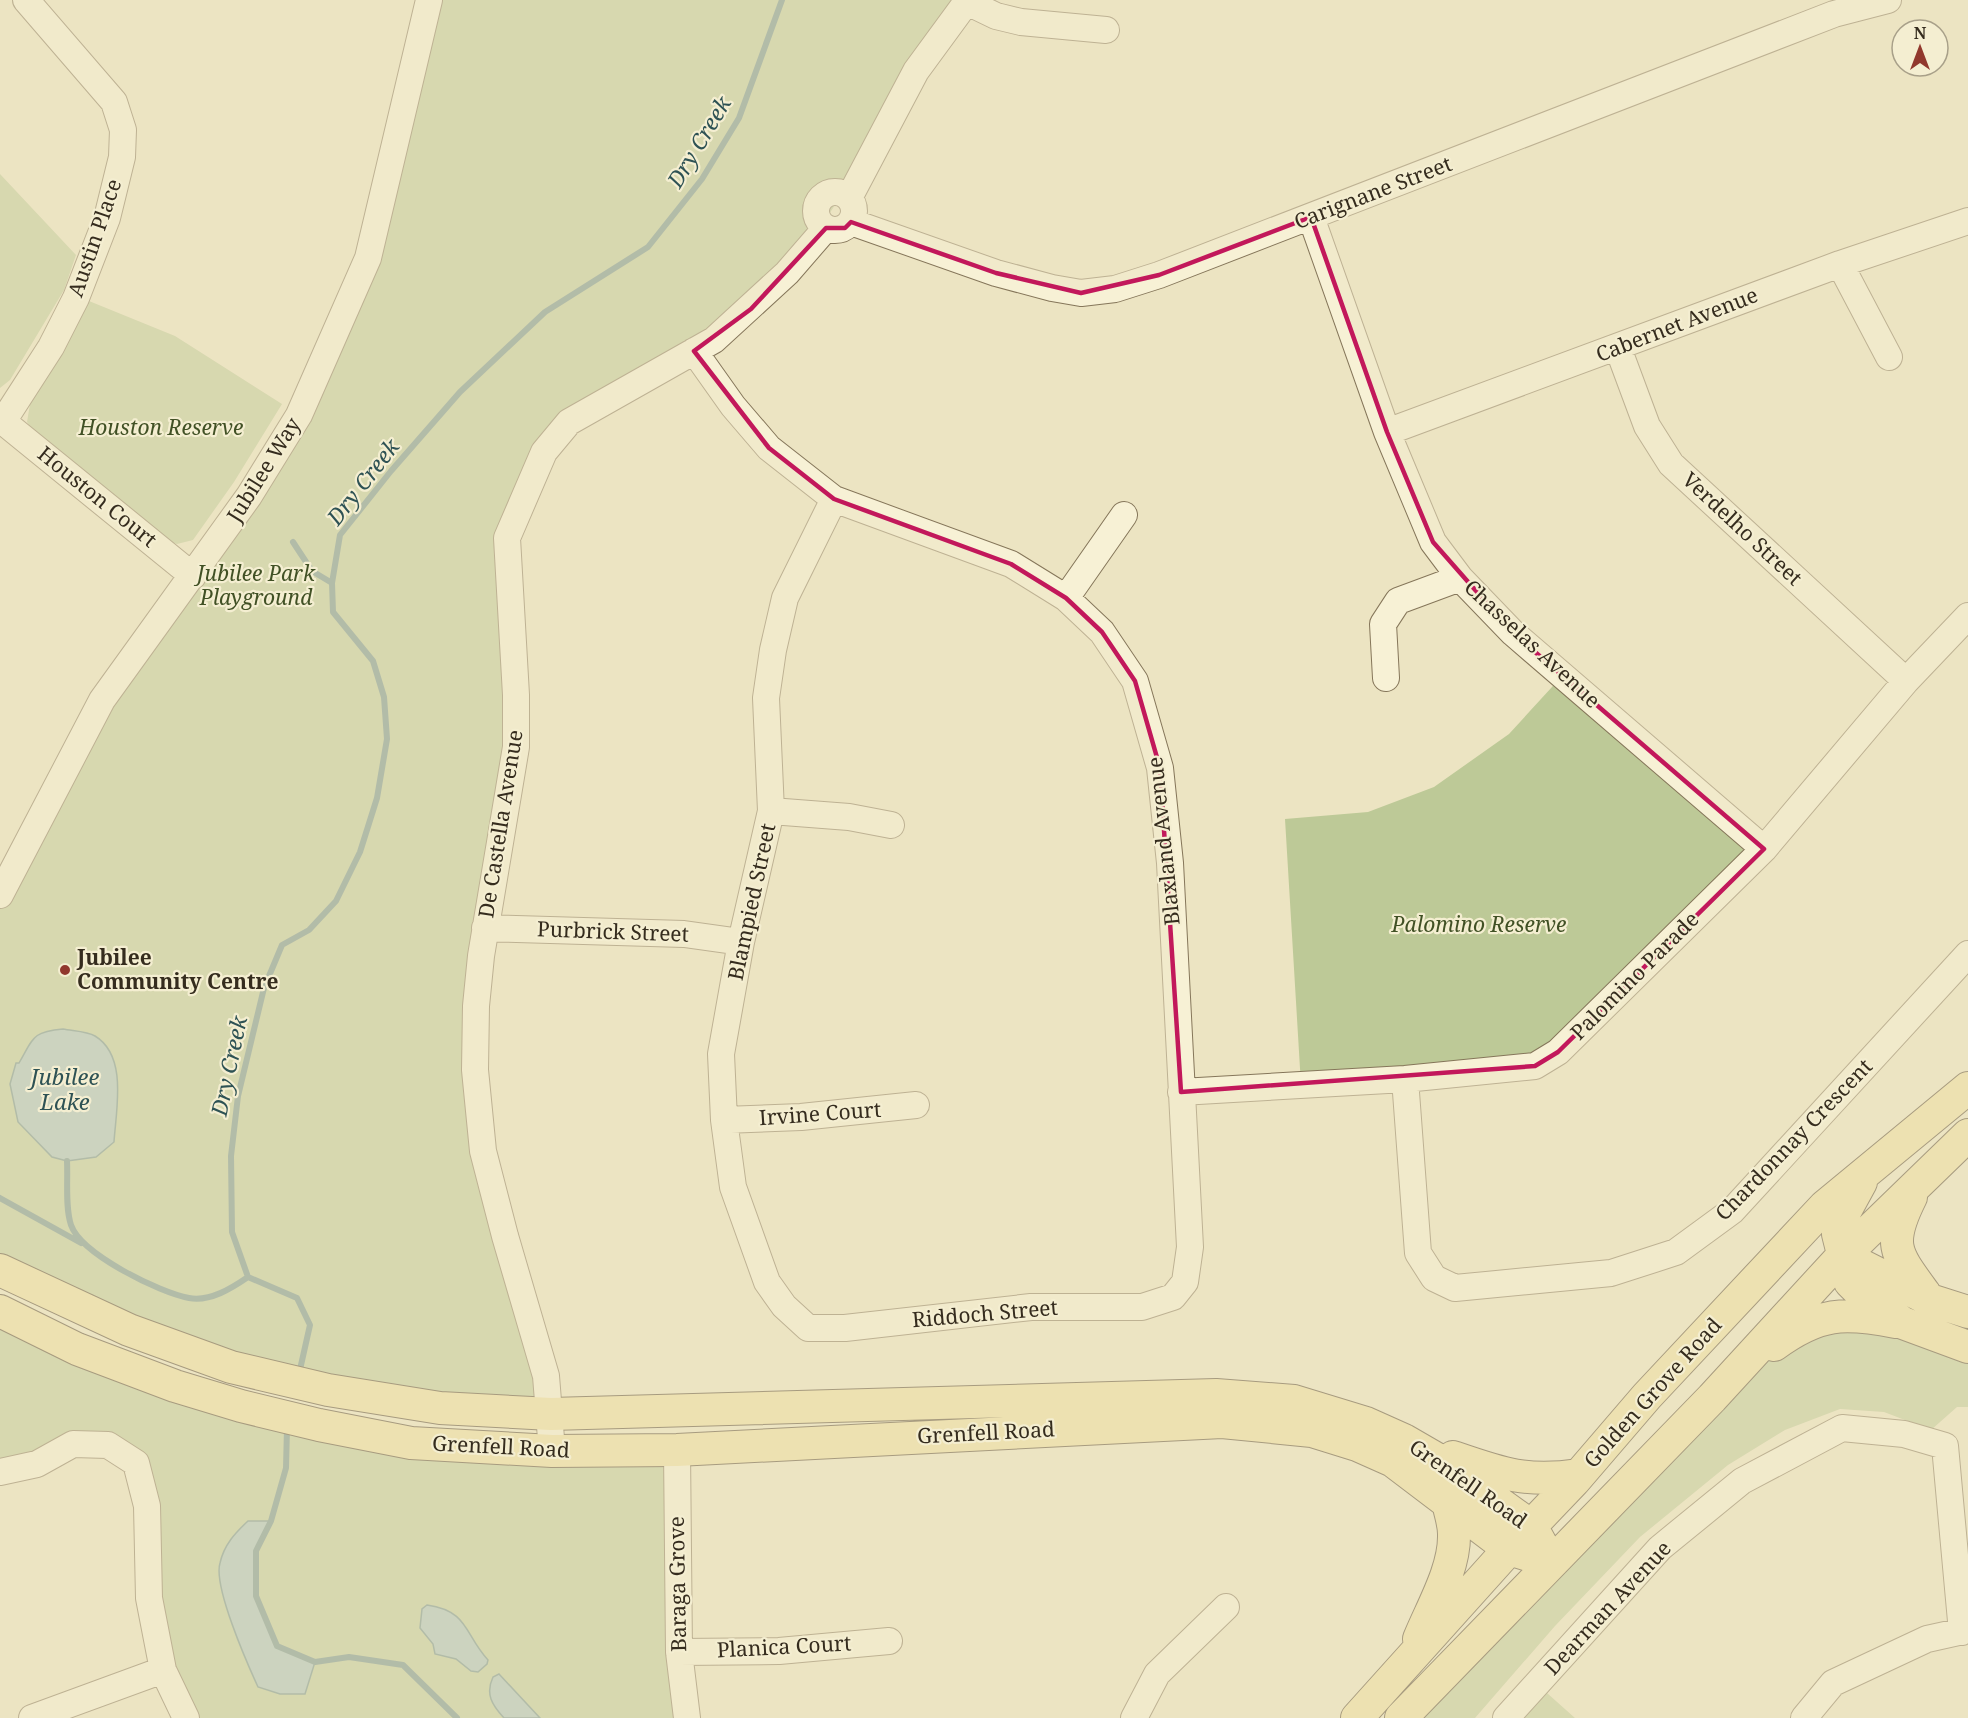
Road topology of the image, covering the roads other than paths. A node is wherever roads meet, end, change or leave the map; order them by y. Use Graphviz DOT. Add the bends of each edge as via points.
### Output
graph roads {
  1 [pos="26,0"];
  2 [pos="429,0"];
  3 [pos="1888,0"];
  4 [pos="968,1"];
  5 [pos="1106,30"];
  6 [pos="850,210"];
  7 [pos="1311,217"];
  8 [pos="1968,221"];
  9 [pos="826,228"];
  10 [pos="1840,264"];
  11 [pos="1618,348"];
  12 [pos="694,351"];
  13 [pos="1889,357"];
  14 [pos="2,419"];
  15 [pos="1388,432"];
  16 [pos="834,499"];
  17 [pos="1124,515"];
  18 [pos="193,576"];
  19 [pos="1460,578"];
  20 [pos="1066,598"];
  21 [pos="1968,616"];
  22 [pos="1386,678"];
  23 [pos="1906,681"];
  24 [pos="771,812"];
  25 [pos="891,825"];
  26 [pos="1764,849"];
  27 [pos="0,895"];
  28 [pos="485,928"];
  29 [pos="741,942"];
  30 [pos="1968,954"];
  31 [pos="1405,1079"];
  32 [pos="1968,1088"];
  33 [pos="1181,1092"];
  34 [pos="916,1106"];
  35 [pos="724,1120"];
  36 [pos="1968,1135"];
  37 [pos="1866,1173"];
  38 [pos="1917,1185"];
  39 [pos="1843,1256"];
  40 [pos="0,1270"];
  41 [pos="1185,1282"];
  42 [pos="1930,1300"];
  43 [pos="784,1306"];
  44 [pos="0,1311"];
  45 [pos="1968,1312"];
  46 [pos="1903,1323"];
  47 [pos="1695,1345"];
  48 [pos="1968,1347"];
  49 [pos="1732,1376"];
  50 [pos="551,1414"];
  51 [pos="1404,1440"];
  52 [pos="677,1450"];
  53 [pos="552,1451"];
  54 [pos="0,1472"];
  55 [pos="1579,1475"];
  56 [pos="1448,1502"];
  57 [pos="1531,1526"];
  58 [pos="1509,1549"];
  59 [pos="1551,1562"];
  60 [pos="1226,1607"];
  61 [pos="1965,1631"];
  62 [pos="889,1641"];
  63 [pos="679,1652"];
  64 [pos="1412,1657"];
  65 [pos="163,1670"];
  66 [pos="32,1718"];
  67 [pos="186,1718"];
  68 [pos="687,1718"];
  69 [pos="1134,1718"];
  70 [pos="1357,1718"];
  71 [pos="1401,1718"];
  72 [pos="1506,1718"];
  73 [pos="1804,1718"];
  1 -- 14 [label="street, Austin Place" via="114,102 123,130 122,157 107,218 76,298 51,347"];
  2 -- 18 [label="street, Jubilee Way" via="368,258 299,415"];
  3 -- 7 [label="street, Carignane Street" via="1834,14"];
  4 -- 5 [label="street" via="996,16 1021,22"];
  4 -- 6 [label="street" via="916,71"];
  6 -- 7 [label="street, Carignane Street" via="996,273 1081,293 1115,289 1160,275"];
  6 -- 9 [label="street" via="844,228"];
  6 -- 9 [label="street" via="835,193 822,198 816,211"];
  7 -- 15 [label="street, Chasselas Avenue"];
  8 -- 10 [label="street, Cabernet Avenue"];
  9 -- 12 [label="street, De Castella Avenue" via="751,309 714,340"];
  10 -- 11 [label="street, Cabernet Avenue"];
  10 -- 13 [label="street"];
  11 -- 15 [label="street, Cabernet Avenue"];
  11 -- 23 [label="street, Verdelho Street" via="1647,426 1671,464"];
  12 -- 16 [label="street, Blaxland Avenue" via="769,448"];
  12 -- 28 [label="street, De Castella Avenue" via="570,422 544,452 514,517 506,557 516,747"];
  14 -- 18 [label="street, Houston Court"];
  15 -- 19 [label="street, Chasselas Avenue" via="1433,542"];
  16 -- 20 [label="street, Blaxland Avenue" via="1011,564"];
  16 -- 24 [label="street, Blampied Street" via="785,598 773,650 766,698"];
  17 -- 20 [label="street"];
  18 -- 27 [label="street, Jubilee Way" via="102,700"];
  19 -- 22 [label="street" via="1398,601 1383,624"];
  19 -- 26 [label="street, Chasselas Avenue" via="1513,633"];
  20 -- 33 [label="street, Blaxland Avenue" via="1102,632 1135,681 1160,768 1170,863"];
  21 -- 23 [label="street, Palomino Parade"];
  23 -- 26 [label="street, Palomino Parade"];
  24 -- 25 [label="street" via="849,817"];
  24 -- 29 [label="street, Blampied Street"];
  26 -- 31 [label="street, Palomino Parade" via="1558,1052 1535,1066"];
  28 -- 29 [label="street, Purbrick Street" via="684,934"];
  28 -- 50 [label="street, De Castella Avenue" via="476,1006 475,1070 483,1150 539,1345"];
  29 -- 35 [label="street, Blampied Street" via="721,1054"];
  30 -- 31 [label="street, Chardonnay Crescent" via="1732,1211 1676,1252 1611,1273 1455,1288 1434,1278 1418,1253"];
  31 -- 33 [label="street, Palomino Parade"];
  32 -- 37 [label="main road, Golden Grove Road"];
  33 -- 41 [label="street, Blaxland Avenue" via="1190,1247"];
  34 -- 35 [label="street, Irvine Court"];
  35 -- 43 [label="street, Blampied Street" via="733,1187 767,1282"];
  36 -- 38 [label="main road, Golden Grove Road"];
  37 -- 39 [label="main road" via="1843,1215 1838,1234"];
  37 -- 47 [label="main road, Golden Grove Road" via="1825,1206"];
  38 -- 39 [label="main road, Golden Grove Road"];
  38 -- 42 [label="main road" via="1895,1237 1903,1261"];
  39 -- 42 [label="main road"];
  39 -- 46 [label="main road" via="1850,1282"];
  39 -- 47 [label="main road" via="1784,1274"];
  39 -- 49 [label="main road, Golden Grove Road"];
  40 -- 50 [label="main road, Grenfell Road" via="156,1341 273,1377 440,1408"];
  41 -- 43 [label="street, Riddoch Street" via="1173,1297 1142,1308 1031,1307 845,1328 808,1328"];
  42 -- 45 [label="main road"];
  44 -- 53 [label="main road, Grenfell Road" via="117,1365 252,1409 411,1443"];
  46 -- 48 [label="main road"];
  46 -- 49 [label="main road" via="1863,1316 1829,1316 1795,1330"];
  47 -- 55 [label="main road, Golden Grove Road"];
  49 -- 59 [label="main road, Golden Grove Road"];
  50 -- 51 [label="main road, Grenfell Road" via="1247,1396 1327,1409"];
  50 -- 53 [label="street, De Castella Avenue"];
  51 -- 55 [label="main road" via="1515,1477 1546,1480"];
  51 -- 57 [label="main road, Grenfell Road" via="1442,1462"];
  52 -- 53 [label="main road, Grenfell Road"];
  52 -- 56 [label="main road, Grenfell Road" via="1222,1422 1312,1431 1357,1444 1393,1461"];
  52 -- 63 [label="street, Baraga Grove"];
  54 -- 65 [label="street" via="37,1464 72,1444 108,1444 136,1463 147,1506 149,1598"];
  55 -- 57 [label="main road, Golden Grove Road"];
  56 -- 58 [label="main road, Grenfell Road"];
  56 -- 64 [label="main road" via="1454,1544"];
  57 -- 58 [label="main road, Golden Grove Road"];
  57 -- 59 [label="main road, Grenfell Road"];
  58 -- 59 [label="main road, Grenfell Road"];
  58 -- 64 [label="main road, Golden Grove Road"];
  59 -- 71 [label="main road, Golden Grove Road"];
  60 -- 69 [label="street" via="1157,1674"];
  61 -- 72 [label="street, Dearman Avenue" via="1945,1446 1904,1434 1842,1428 1742,1481 1660,1548"];
  61 -- 73 [label="street" via="1927,1639 1833,1683"];
  62 -- 63 [label="street, Planica Court" via="778,1651"];
  63 -- 68 [label="street, Baraga Grove"];
  64 -- 70 [label="main road, Golden Grove Road"];
  65 -- 66 [label="street"];
  65 -- 67 [label="street"];
}
